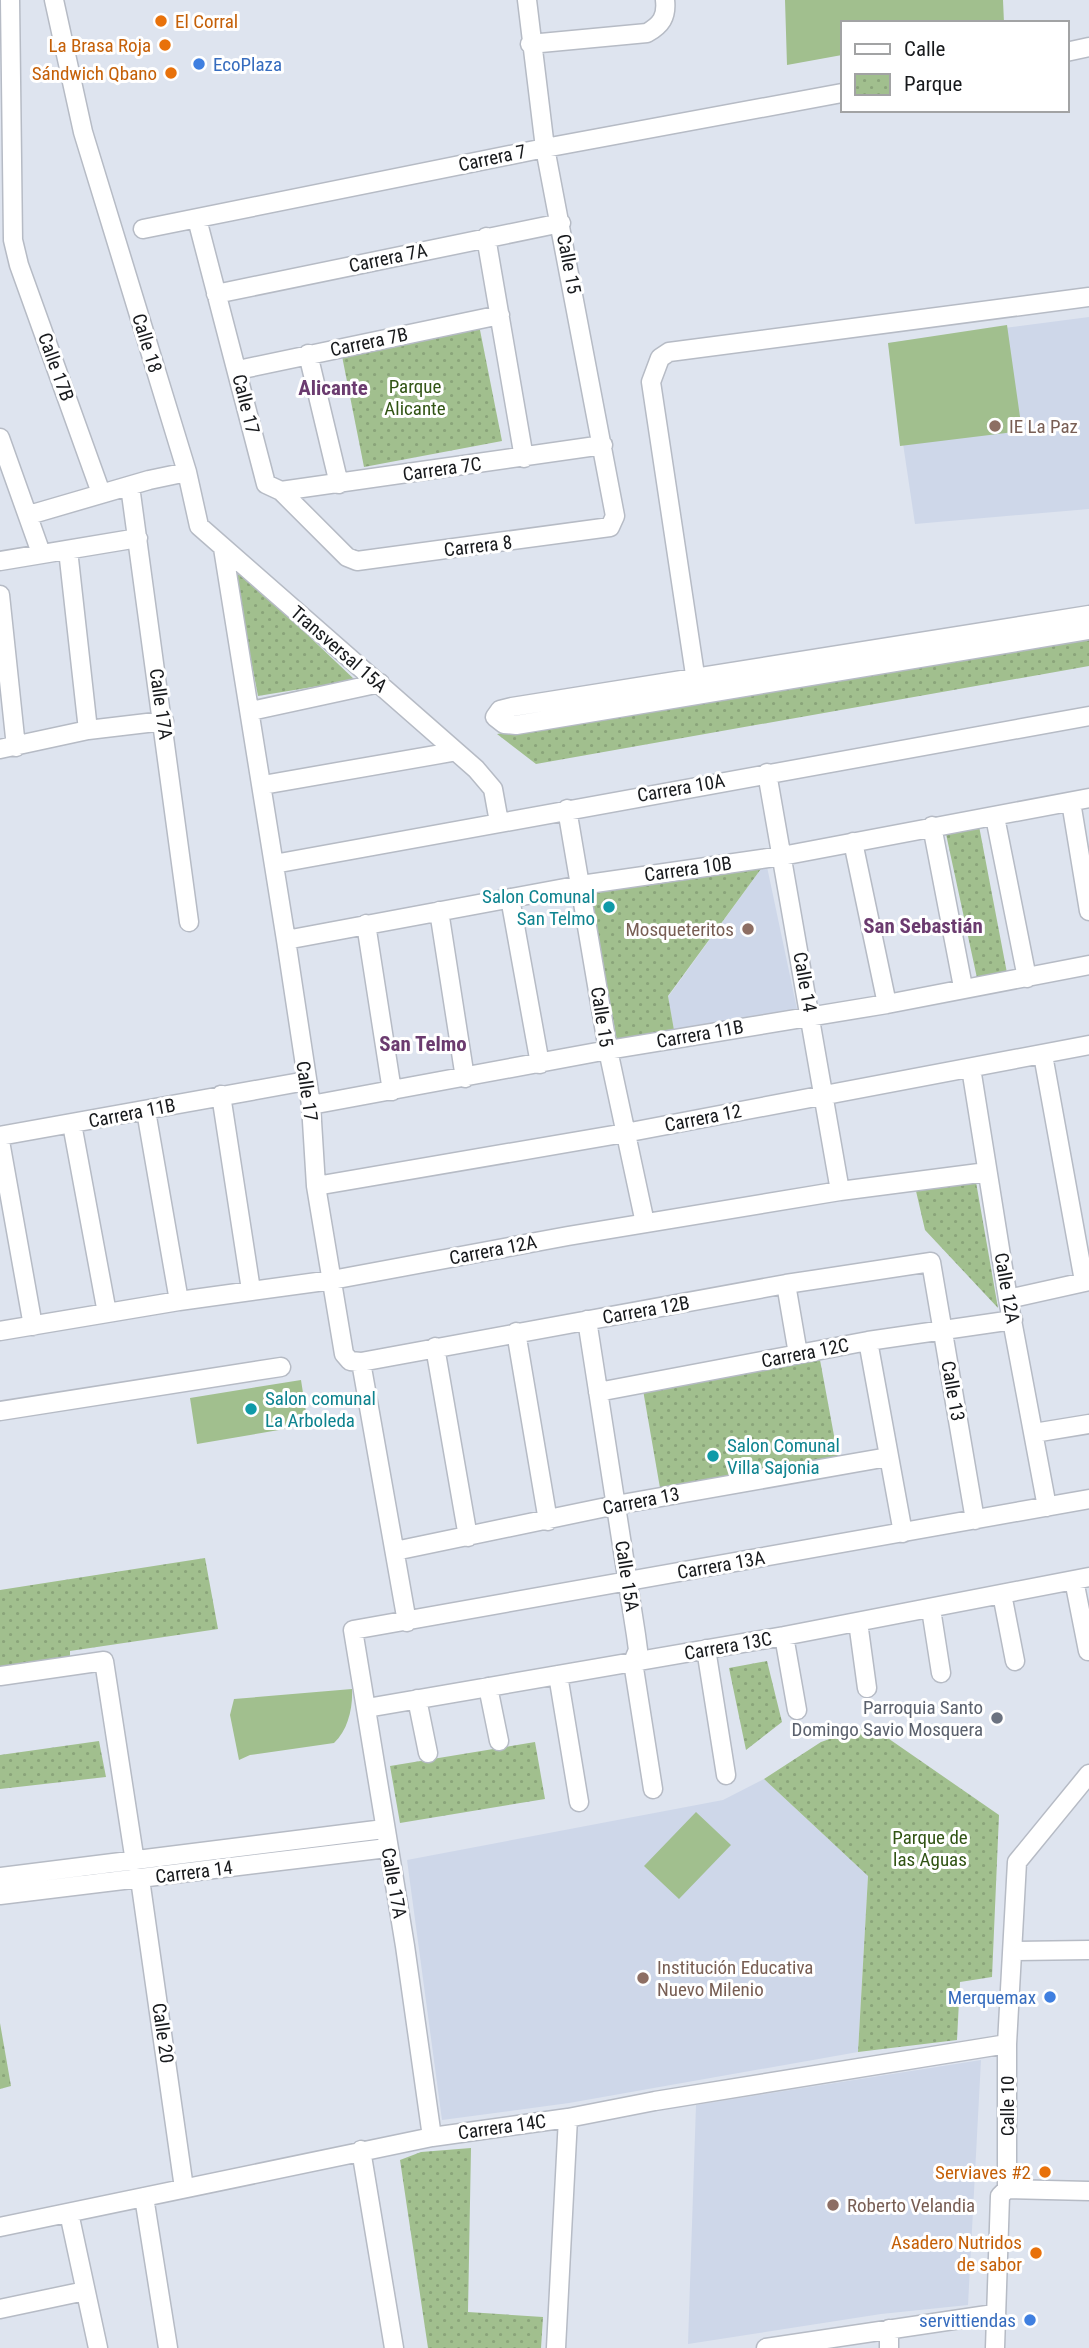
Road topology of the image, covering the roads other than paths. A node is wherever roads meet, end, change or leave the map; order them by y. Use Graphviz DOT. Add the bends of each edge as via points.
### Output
graph roads {
  1 [pos="10,0"];
  2 [pos="54,0"];
  3 [pos="527,0"];
  4 [pos="665,0"];
  5 [pos="530,44"];
  6 [pos="1089,47"];
  7 [pos="1068,52"];
  8 [pos="841,93"];
  9 [pos="545,148"];
  10 [pos="197,219"];
  11 [pos="561,223"];
  12 [pos="143,229"];
  13 [pos="486,237"];
  14 [pos="7,242"];
  15 [pos="216,294"];
  16 [pos="1089,297"];
  17 [pos="500,315"];
  18 [pos="308,354"];
  19 [pos="238,370"];
  20 [pos="0,438"];
  21 [pos="603,446"];
  22 [pos="524,458"];
  23 [pos="187,472"];
  24 [pos="339,484"];
  25 [pos="130,486"];
  26 [pos="281,491"];
  27 [pos="101,493"];
  28 [pos="29,515"];
  29 [pos="610,527"];
  30 [pos="138,538"];
  31 [pos="223,548"];
  32 [pos="68,550"];
  33 [pos="41,553"];
  34 [pos="347,557"];
  35 [pos="0,561"];
  36 [pos="0,595"];
  37 [pos="1089,615"];
  38 [pos="1089,630"];
  39 [pos="380,683"];
  40 [pos="697,687"];
  41 [pos="251,711"];
  42 [pos="1089,716"];
  43 [pos="164,721"];
  44 [pos="88,730"];
  45 [pos="8,748"];
  46 [pos="452,752"];
  47 [pos="767,773"];
  48 [pos="263,785"];
  49 [pos="1089,798"];
  50 [pos="1071,802"];
  51 [pos="567,809"];
  52 [pos="995,817"];
  53 [pos="499,822"];
  54 [pos="932,826"];
  55 [pos="853,842"];
  56 [pos="782,856"];
  57 [pos="274,864"];
  58 [pos="581,885"];
  59 [pos="510,898"];
  60 [pos="439,911"];
  61 [pos="1089,911"];
  62 [pos="189,922"];
  63 [pos="366,924"];
  64 [pos="286,940"];
  65 [pos="1089,965"];
  66 [pos="1027,978"];
  67 [pos="963,987"];
  68 [pos="887,1004"];
  69 [pos="811,1015"];
  70 [pos="1089,1045"];
  71 [pos="608,1050"];
  72 [pos="1043,1055"];
  73 [pos="540,1064"];
  74 [pos="971,1068"];
  75 [pos="465,1078"];
  76 [pos="306,1081"];
  77 [pos="392,1091"];
  78 [pos="220,1095"];
  79 [pos="823,1096"];
  80 [pos="311,1105"];
  81 [pos="146,1111"];
  82 [pos="72,1124"];
  83 [pos="625,1133"];
  84 [pos="0,1136"];
  85 [pos="0,1141"];
  86 [pos="987,1172"];
  87 [pos="316,1186"];
  88 [pos="840,1191"];
  89 [pos="645,1223"];
  90 [pos="931,1262"];
  91 [pos="332,1280"];
  92 [pos="1087,1281"];
  93 [pos="786,1284"];
  94 [pos="251,1290"];
  95 [pos="1008,1299"];
  96 [pos="178,1301"];
  97 [pos="107,1313"];
  98 [pos="587,1320"];
  99 [pos="1013,1320"];
  100 [pos="33,1326"];
  101 [pos="942,1330"];
  102 [pos="0,1331"];
  103 [pos="516,1332"];
  104 [pos="869,1341"];
  105 [pos="435,1347"];
  106 [pos="797,1354"];
  107 [pos="361,1362"];
  108 [pos="281,1367"];
  109 [pos="598,1392"];
  110 [pos="0,1411"];
  111 [pos="1089,1423"];
  112 [pos="1034,1433"];
  113 [pos="888,1457"];
  114 [pos="1089,1499"];
  115 [pos="616,1505"];
  116 [pos="1047,1507"];
  117 [pos="975,1520"];
  118 [pos="548,1521"];
  119 [pos="903,1533"];
  120 [pos="468,1536"];
  121 [pos="395,1551"];
  122 [pos="1082,1579"];
  123 [pos="628,1582"];
  124 [pos="1002,1594"];
  125 [pos="931,1609"];
  126 [pos="407,1622"];
  127 [pos="858,1622"];
  128 [pos="353,1630"];
  129 [pos="784,1636"];
  130 [pos="706,1649"];
  131 [pos="1088,1651"];
  132 [pos="1015,1661"];
  133 [pos="633,1662"];
  134 [pos="941,1673"];
  135 [pos="558,1675"];
  136 [pos="0,1676"];
  137 [pos="488,1687"];
  138 [pos="867,1688"];
  139 [pos="418,1699"];
  140 [pos="367,1708"];
  141 [pos="797,1710"];
  142 [pos="499,1741"];
  143 [pos="428,1753"];
  144 [pos="1089,1774"];
  145 [pos="726,1775"];
  146 [pos="653,1789"];
  147 [pos="579,1802"];
  148 [pos="384,1829"];
  149 [pos="387,1848"];
  150 [pos="137,1871"];
  151 [pos="0,1877"];
  152 [pos="0,1895"];
  153 [pos="1089,1950"];
  154 [pos="1013,1951"];
  155 [pos="1007,2044"];
  156 [pos="568,2118"];
  157 [pos="432,2137"];
  158 [pos="361,2150"];
  159 [pos="184,2188"];
  160 [pos="1006,2189"];
  161 [pos="1089,2191"];
  162 [pos="144,2197"];
  163 [pos="69,2213"];
  164 [pos="0,2227"];
  165 [pos="85,2291"];
  166 [pos="0,2309"];
  167 [pos="995,2314"];
  168 [pos="889,2329"];
  169 [pos="98,2348"];
  170 [pos="168,2348"];
  171 [pos="394,2348"];
  172 [pos="556,2348"];
  173 [pos="766,2348"];
  174 [pos="889,2348"];
  175 [pos="995,2348"];
  1 -- 14 [label="street, Calle 17B"];
  2 -- 23 [label="street, Calle 18" via="83,132"];
  3 -- 5 [label="street, Calle 15"];
  4 -- 5 [label="street" via="664,17 647,33"];
  5 -- 9 [label="street, Calle 15"];
  6 -- 7 [label="street"];
  8 -- 9 [label="street, Carrera 7"];
  9 -- 10 [label="street, Carrera 7"];
  9 -- 11 [label="street, Calle 15"];
  10 -- 12 [label="street, Carrera 7"];
  10 -- 15 [label="street, Calle 17"];
  11 -- 13 [label="street, Carrera 7A"];
  11 -- 21 [label="street, Calle 15"];
  13 -- 15 [label="street, Carrera 7A"];
  13 -- 17 [label="street"];
  14 -- 27 [label="street, Calle 17B"];
  15 -- 19 [label="street, Calle 17"];
  16 -- 40 [label="street" via="669,352 660,358 651,382"];
  17 -- 18 [label="street, Carrera 7B"];
  17 -- 22 [label="street"];
  18 -- 19 [label="street, Carrera 7B"];
  18 -- 24 [label="street"];
  19 -- 26 [label="street, Calle 17" via="266,484"];
  20 -- 28 [label="street"];
  21 -- 22 [label="street, Carrera 7C"];
  21 -- 29 [label="street, Calle 15" via="615,516"];
  22 -- 24 [label="street, Carrera 7C"];
  23 -- 25 [label="street"];
  23 -- 31 [label="street, Transversal 15A" via="200,526"];
  24 -- 26 [label="street, Carrera 7C"];
  25 -- 27 [label="street"];
  25 -- 30 [label="street, Calle 17A"];
  26 -- 34 [label="street, Calle 17"];
  27 -- 28 [label="street"];
  28 -- 33 [label="street"];
  29 -- 34 [label="street, Carrera 8" via="356,561"];
  30 -- 32 [label="street"];
  30 -- 43 [label="street, Calle 17A"];
  31 -- 39 [label="street, Transversal 15A"];
  31 -- 41 [label="street, Calle 17"];
  32 -- 33 [label="street"];
  32 -- 44 [label="street"];
  33 -- 35 [label="street"];
  36 -- 45 [label="street"];
  37 -- 40 [label="street"];
  38 -- 40 [label="street"];
  39 -- 41 [label="street"];
  39 -- 46 [label="street, Transversal 15A"];
  40 -- 40 [label="street" via="512,707 500,709 495,717 504,724 516,724"];
  41 -- 48 [label="street, Calle 17"];
  42 -- 47 [label="street, Carrera 10A"];
  43 -- 44 [label="street"];
  43 -- 62 [label="street, Calle 17A"];
  44 -- 45 [label="street"];
  46 -- 48 [label="street"];
  46 -- 53 [label="street, Transversal 15A" via="493,789"];
  47 -- 51 [label="street, Carrera 10A"];
  47 -- 56 [label="street, Calle 14"];
  48 -- 57 [label="street, Calle 17"];
  49 -- 50 [label="street, Carrera 10B"];
  50 -- 52 [label="street, Carrera 10B"];
  50 -- 61 [label="street"];
  51 -- 53 [label="street, Carrera 10A"];
  51 -- 58 [label="street, Calle 15"];
  52 -- 54 [label="street, Carrera 10B"];
  52 -- 66 [label="street"];
  53 -- 57 [label="street, Carrera 10A"];
  54 -- 55 [label="street, Carrera 10B"];
  54 -- 67 [label="street"];
  55 -- 56 [label="street, Carrera 10B"];
  55 -- 68 [label="street"];
  56 -- 58 [label="street, Carrera 10B"];
  56 -- 69 [label="street, Calle 14"];
  57 -- 64 [label="street, Calle 17"];
  58 -- 59 [label="street, Carrera 10B"];
  58 -- 71 [label="street, Calle 15"];
  59 -- 60 [label="street, Carrera 10B"];
  59 -- 73 [label="street"];
  60 -- 63 [label="street, Carrera 10B"];
  60 -- 75 [label="street"];
  63 -- 64 [label="street, Carrera 10B"];
  63 -- 77 [label="street"];
  64 -- 76 [label="street, Calle 17"];
  65 -- 66 [label="street, Carrera 11B"];
  66 -- 67 [label="street, Carrera 11B"];
  67 -- 68 [label="street, Carrera 11B"];
  68 -- 69 [label="street, Carrera 11B"];
  69 -- 71 [label="street, Carrera 11B"];
  69 -- 79 [label="street, Calle 14"];
  70 -- 72 [label="street, Carrera 12"];
  71 -- 73 [label="street, Carrera 11B"];
  71 -- 83 [label="street, Calle 15"];
  72 -- 74 [label="street, Carrera 12"];
  72 -- 92 [label="street"];
  73 -- 75 [label="street, Carrera 11B"];
  74 -- 79 [label="street, Carrera 12"];
  74 -- 86 [label="street, Calle 12A"];
  75 -- 77 [label="street, Carrera 11B"];
  76 -- 78 [label="street, Carrera 11B"];
  76 -- 80 [label="street, Calle 17"];
  77 -- 80 [label="street, Carrera 11B"];
  78 -- 81 [label="street, Carrera 11B"];
  78 -- 94 [label="street"];
  79 -- 83 [label="street, Carrera 12"];
  79 -- 88 [label="street, Calle 14"];
  80 -- 87 [label="street, Calle 17"];
  81 -- 82 [label="street, Carrera 11B"];
  81 -- 96 [label="street"];
  82 -- 84 [label="street, Carrera 11B"];
  82 -- 97 [label="street"];
  83 -- 87 [label="street, Carrera 12"];
  83 -- 89 [label="street, Calle 15"];
  85 -- 100 [label="street"];
  86 -- 88 [label="street, Carrera 12A"];
  86 -- 95 [label="street, Calle 12A"];
  87 -- 91 [label="street, Calle 17"];
  88 -- 89 [label="street, Carrera 12A"];
  89 -- 91 [label="street, Carrera 12A"];
  90 -- 93 [label="street, Carrera 12B"];
  90 -- 101 [label="street, Calle 13"];
  91 -- 94 [label="street, Carrera 12A"];
  91 -- 107 [label="street, Calle 17" via="344,1354 350,1361"];
  92 -- 95 [label="street"];
  93 -- 98 [label="street, Carrera 12B"];
  93 -- 106 [label="street"];
  94 -- 96 [label="street, Carrera 12A"];
  95 -- 99 [label="street, Calle 12A"];
  96 -- 97 [label="street, Carrera 12A"];
  97 -- 100 [label="street, Carrera 12A"];
  98 -- 103 [label="street, Carrera 12B"];
  98 -- 109 [label="street, Calle 15A"];
  99 -- 101 [label="street, Carrera 12C"];
  99 -- 112 [label="street, Calle 12A"];
  100 -- 102 [label="street, Carrera 12A"];
  101 -- 104 [label="street, Carrera 12C"];
  101 -- 117 [label="street, Calle 13"];
  103 -- 105 [label="street, Carrera 12B"];
  103 -- 118 [label="street"];
  104 -- 106 [label="street, Carrera 12C"];
  104 -- 113 [label="street"];
  105 -- 107 [label="street, Carrera 12B"];
  105 -- 120 [label="street"];
  106 -- 109 [label="street, Carrera 12C"];
  107 -- 121 [label="street"];
  108 -- 110 [label="street"];
  109 -- 115 [label="street, Calle 15A"];
  111 -- 112 [label="street"];
  112 -- 116 [label="street, Calle 12A"];
  113 -- 115 [label="street, Carrera 13"];
  113 -- 119 [label="street"];
  114 -- 116 [label="street, Carrera 13A"];
  115 -- 118 [label="street, Carrera 13"];
  115 -- 123 [label="street, Calle 15A"];
  116 -- 117 [label="street, Carrera 13A"];
  117 -- 119 [label="street, Carrera 13A"];
  118 -- 120 [label="street, Carrera 13"];
  119 -- 123 [label="street, Carrera 13A"];
  120 -- 121 [label="street, Carrera 13"];
  121 -- 126 [label="street"];
  122 -- 124 [label="street, Carrera 13C"];
  122 -- 131 [label="street"];
  123 -- 126 [label="street, Carrera 13A"];
  123 -- 133 [label="street, Calle 15A" via="638,1650"];
  124 -- 125 [label="street, Carrera 13C"];
  124 -- 132 [label="street"];
  125 -- 127 [label="street, Carrera 13C"];
  125 -- 134 [label="street"];
  126 -- 128 [label="street, Carrera 13A"];
  127 -- 129 [label="street, Carrera 13C"];
  127 -- 138 [label="street"];
  128 -- 140 [label="street, Calle 17A"];
  129 -- 130 [label="street, Carrera 13C"];
  129 -- 141 [label="street"];
  130 -- 133 [label="street, Carrera 13C"];
  130 -- 145 [label="street"];
  133 -- 135 [label="street, Carrera 13C"];
  133 -- 146 [label="street, Calle 15A"];
  135 -- 137 [label="street, Carrera 13C"];
  135 -- 147 [label="street"];
  136 -- 150 [label="street, Calle 20" via="104,1661"];
  137 -- 139 [label="street, Carrera 13C"];
  137 -- 142 [label="street"];
  139 -- 140 [label="street, Carrera 13C"];
  139 -- 143 [label="street"];
  140 -- 148 [label="street, Calle 17A"];
  144 -- 154 [label="street, Calle 10" via="1017,1862"];
  148 -- 149 [label="street, Calle 17A"];
  148 -- 150 [label="street, Carrera 14"];
  149 -- 150 [label="street, Carrera 14"];
  149 -- 157 [label="street, Calle 17A"];
  150 -- 151 [label="street, Carrera 14"];
  150 -- 152 [label="street, Carrera 14"];
  150 -- 159 [label="street, Calle 20"];
  153 -- 154 [label="street"];
  154 -- 155 [label="street, Calle 10"];
  155 -- 156 [label="street, Carrera 14C"];
  155 -- 160 [label="street, Calle 10"];
  156 -- 157 [label="street, Carrera 14C"];
  156 -- 172 [label="street"];
  157 -- 158 [label="street, Carrera 14C"];
  158 -- 159 [label="street, Carrera 14C"];
  158 -- 171 [label="street"];
  159 -- 162 [label="street, Carrera 14C"];
  160 -- 161 [label="street"];
  160 -- 167 [label="street, Calle 10" via="1000,2196"];
  162 -- 163 [label="street, Carrera 14C"];
  162 -- 170 [label="street"];
  163 -- 164 [label="street, Carrera 14C"];
  163 -- 165 [label="street"];
  165 -- 166 [label="street"];
  165 -- 169 [label="street"];
  167 -- 168 [label="street"];
  167 -- 175 [label="street, Calle 10"];
  168 -- 173 [label="street"];
  168 -- 174 [label="street"];
}
